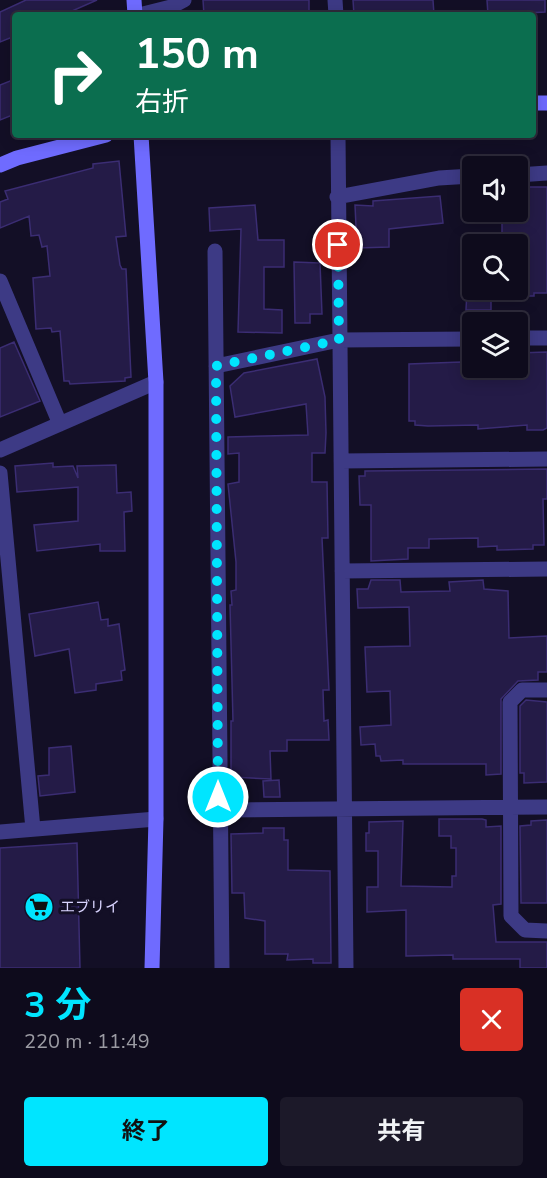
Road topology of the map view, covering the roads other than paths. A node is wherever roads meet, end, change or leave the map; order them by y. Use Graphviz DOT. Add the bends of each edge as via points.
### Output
graph roads {
  1 [pos="175,5"];
  2 [pos="148,12"];
  3 [pos="94,138"];
  4 [pos="141,138"];
  5 [pos="338,138"];
  6 [pos="0,165"];
  7 [pos="547,173"];
  8 [pos="528,174"];
  9 [pos="462,177"];
  10 [pos="337,197"];
  11 [pos="215,251"];
  12 [pos="0,281"];
  13 [pos="6,312"];
  14 [pos="528,338"];
  15 [pos="547,338"];
  16 [pos="462,339"];
  17 [pos="339,340"];
  18 [pos="216,366"];
  19 [pos="156,382"];
  20 [pos="60,424"];
  21 [pos="0,450"];
  22 [pos="547,459"];
  23 [pos="341,461"];
  24 [pos="0,473"];
  25 [pos="547,569"];
  26 [pos="342,571"];
  27 [pos="547,690"];
  28 [pos="511,807"];
  29 [pos="547,807"];
  30 [pos="345,809"];
  31 [pos="218,810"];
  32 [pos="156,819"];
  33 [pos="33,830"];
  34 [pos="0,832"];
  35 [pos="547,931"];
  36 [pos="152,968"];
  37 [pos="222,968"];
  38 [pos="346,968"];
  1 -- 2 [label="street"];
  3 -- 6 [label="street"];
  4 -- 19 [label="street"];
  5 -- 10 [label="street"];
  7 -- 8 [label="street"];
  9 -- 10 [label="street"];
  10 -- 17 [label="street"];
  11 -- 18 [label="street"];
  12 -- 13 [label="street"];
  13 -- 20 [label="street"];
  14 -- 15 [label="street"];
  16 -- 17 [label="street"];
  17 -- 18 [label="street"];
  17 -- 23 [label="street"];
  18 -- 31 [label="street"];
  19 -- 20 [label="street"];
  19 -- 32 [label="street"];
  20 -- 21 [label="street"];
  22 -- 23 [label="street"];
  23 -- 26 [label="street"];
  24 -- 33 [label="street"];
  25 -- 26 [label="street"];
  26 -- 30 [label="street"];
  27 -- 28 [label="street" via="522,690 510,702"];
  28 -- 29 [label="street"];
  28 -- 30 [label="street"];
  28 -- 35 [label="street" via="512,916 525,930"];
  30 -- 31 [label="street"];
  30 -- 38 [label="street"];
  31 -- 37 [label="street"];
  32 -- 33 [label="street"];
  32 -- 36 [label="street"];
  33 -- 34 [label="street"];
}
